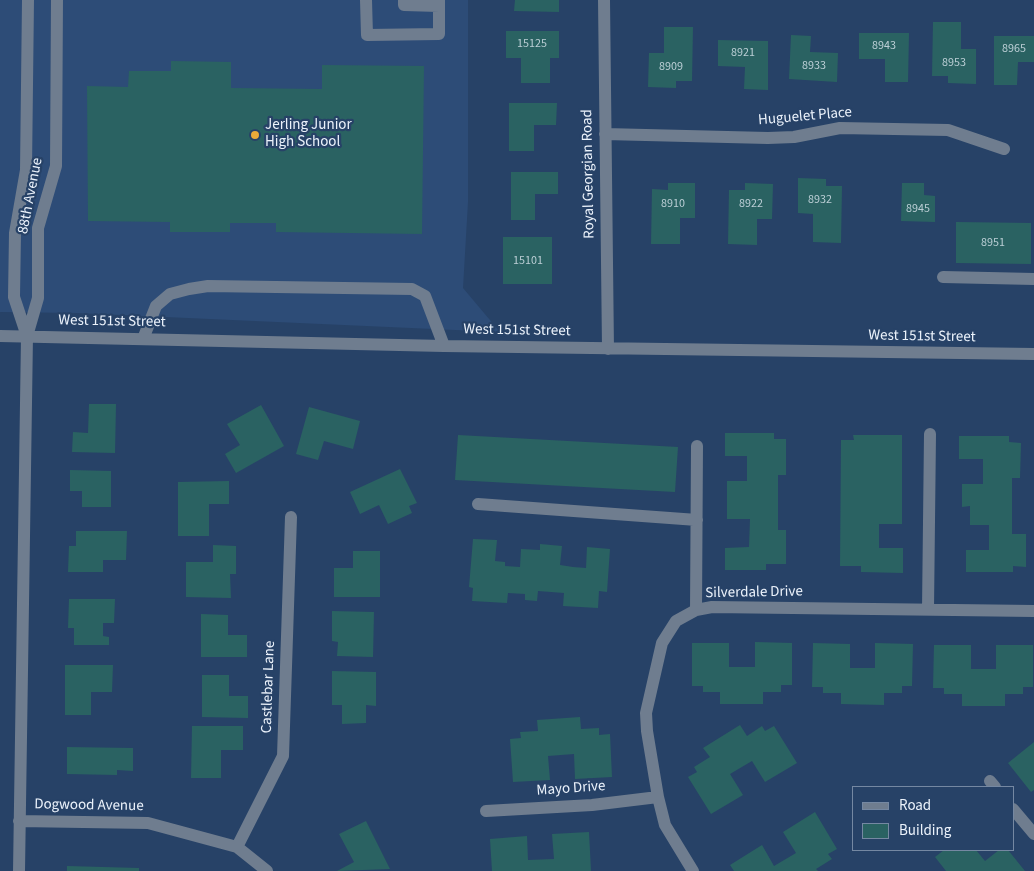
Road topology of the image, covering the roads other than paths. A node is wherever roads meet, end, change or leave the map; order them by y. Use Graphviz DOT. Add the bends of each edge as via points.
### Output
graph roads {
  1 [pos="28,0"];
  2 [pos="57,0"];
  3 [pos="366,0"];
  4 [pos="404,0"];
  5 [pos="604,0"];
  6 [pos="439,3"];
  7 [pos="605,134"];
  8 [pos="1004,149"];
  9 [pos="943,277"];
  10 [pos="1034,280"];
  11 [pos="0,336"];
  12 [pos="27,336"];
  13 [pos="143,339"];
  14 [pos="444,346"];
  15 [pos="608,349"];
  16 [pos="1034,354"];
  17 [pos="930,434"];
  18 [pos="697,446"];
  19 [pos="478,504"];
  20 [pos="291,517"];
  21 [pos="697,520"];
  22 [pos="928,609"];
  23 [pos="696,610"];
  24 [pos="1034,611"];
  25 [pos="658,798"];
  26 [pos="1014,810"];
  27 [pos="486,811"];
  28 [pos="19,821"];
  29 [pos="1034,834"];
  30 [pos="237,847"];
  31 [pos="691,868"];
  32 [pos="19,871"];
  33 [pos="268,871"];
  1 -- 12 [label="street, 88th Avenue" via="26,176 15,232 14,288"];
  2 -- 12 [label="street, 88th Avenue" via="56,166 38,228 38,298"];
  3 -- 6 [label="street" via="367,35 439,34"];
  4 -- 6 [label="street" via="404,4"];
  5 -- 7 [label="street, Royal Georgian Road"];
  7 -- 8 [label="street, Huguelet Place" via="768,138 794,137 840,128 948,130"];
  7 -- 15 [label="street, Royal Georgian Road"];
  9 -- 10 [label="street"];
  11 -- 12 [label="street, West 151st Street"];
  12 -- 13 [label="street, West 151st Street"];
  12 -- 28 [label="street, 88th Avenue"];
  13 -- 14 [label="street, West 151st Street"];
  13 -- 14 [label="street" via="156,306 170,294 189,289 208,286 412,289 425,296"];
  14 -- 15 [label="street, West 151st Street"];
  15 -- 16 [label="street, West 151st Street"];
  17 -- 22 [label="street"];
  18 -- 21 [label="street"];
  19 -- 21 [label="street"];
  20 -- 30 [label="street, Castlebar Lane" via="283,756"];
  21 -- 23 [label="street"];
  22 -- 23 [label="street, Silverdale Drive" via="712,607"];
  22 -- 24 [label="street, Silverdale Drive"];
  23 -- 25 [label="street, Silverdale Drive" via="676,621 669,630 662,643 650,692 647,731"];
  25 -- 27 [label="street, Mayo Drive"];
  25 -- 31 [label="street, Silverdale Drive" via="665,825"];
  26 -- 29 [label="street"];
  28 -- 30 [label="street, Dogwood Avenue" via="148,823"];
  28 -- 32 [label="street, 88th Avenue"];
  30 -- 33 [label="street, Dogwood Avenue"];
}
